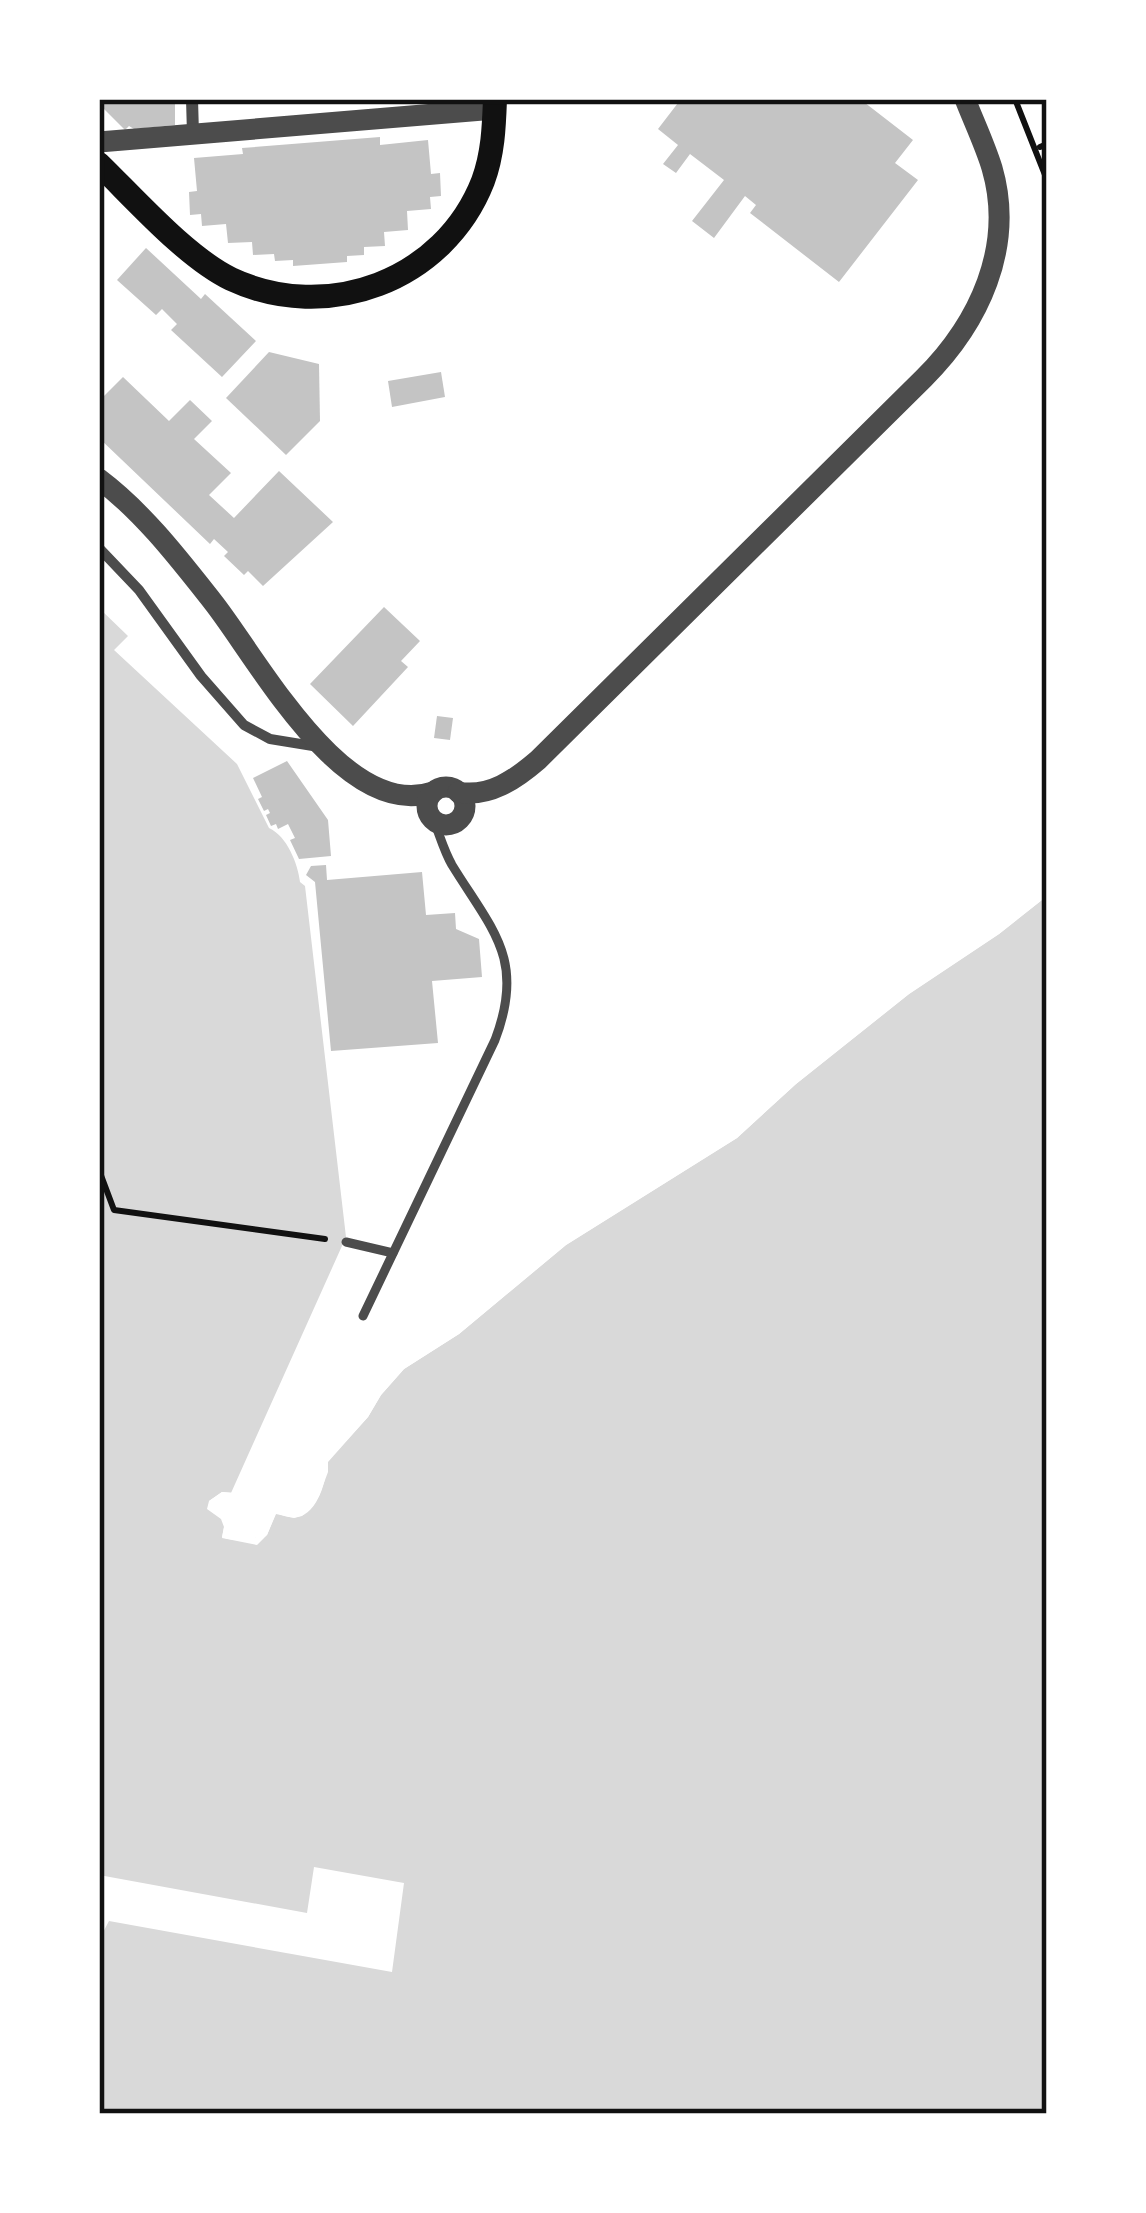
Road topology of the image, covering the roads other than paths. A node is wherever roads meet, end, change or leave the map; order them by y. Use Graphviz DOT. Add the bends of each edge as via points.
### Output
graph roads {
  1 [pos="193,99"];
  2 [pos="964,99"];
  3 [pos="495,104"];
  4 [pos="193,134"];
  5 [pos="99,142"];
  6 [pos="99,164"];
  7 [pos="99,479"];
  8 [pos="99,548"];
  9 [pos="323,747"];
  10 [pos="449,818"];
  11 [pos="346,1242"];
  12 [pos="393,1253"];
  13 [pos="363,1316"];
  1 -- 4 [label="street"];
  2 -- 10 [label="street" via="992,166 998,236 959,340 538,760"];
  3 -- 4 [label="street"];
  3 -- 6 [label="main road" via="484,178 453,232 405,273 333,297 270,293 223,275"];
  4 -- 5 [label="street"];
  7 -- 9 [label="street" via="215,604"];
  8 -- 9 [label="street" via="244,725 270,739"];
  9 -- 10 [label="street" via="382,789 416,798 444,787"];
  10 -- 12 [label="lane" via="501,946 508,994 495,1040"];
  11 -- 12 [label="lane"];
  12 -- 13 [label="lane"];
}
